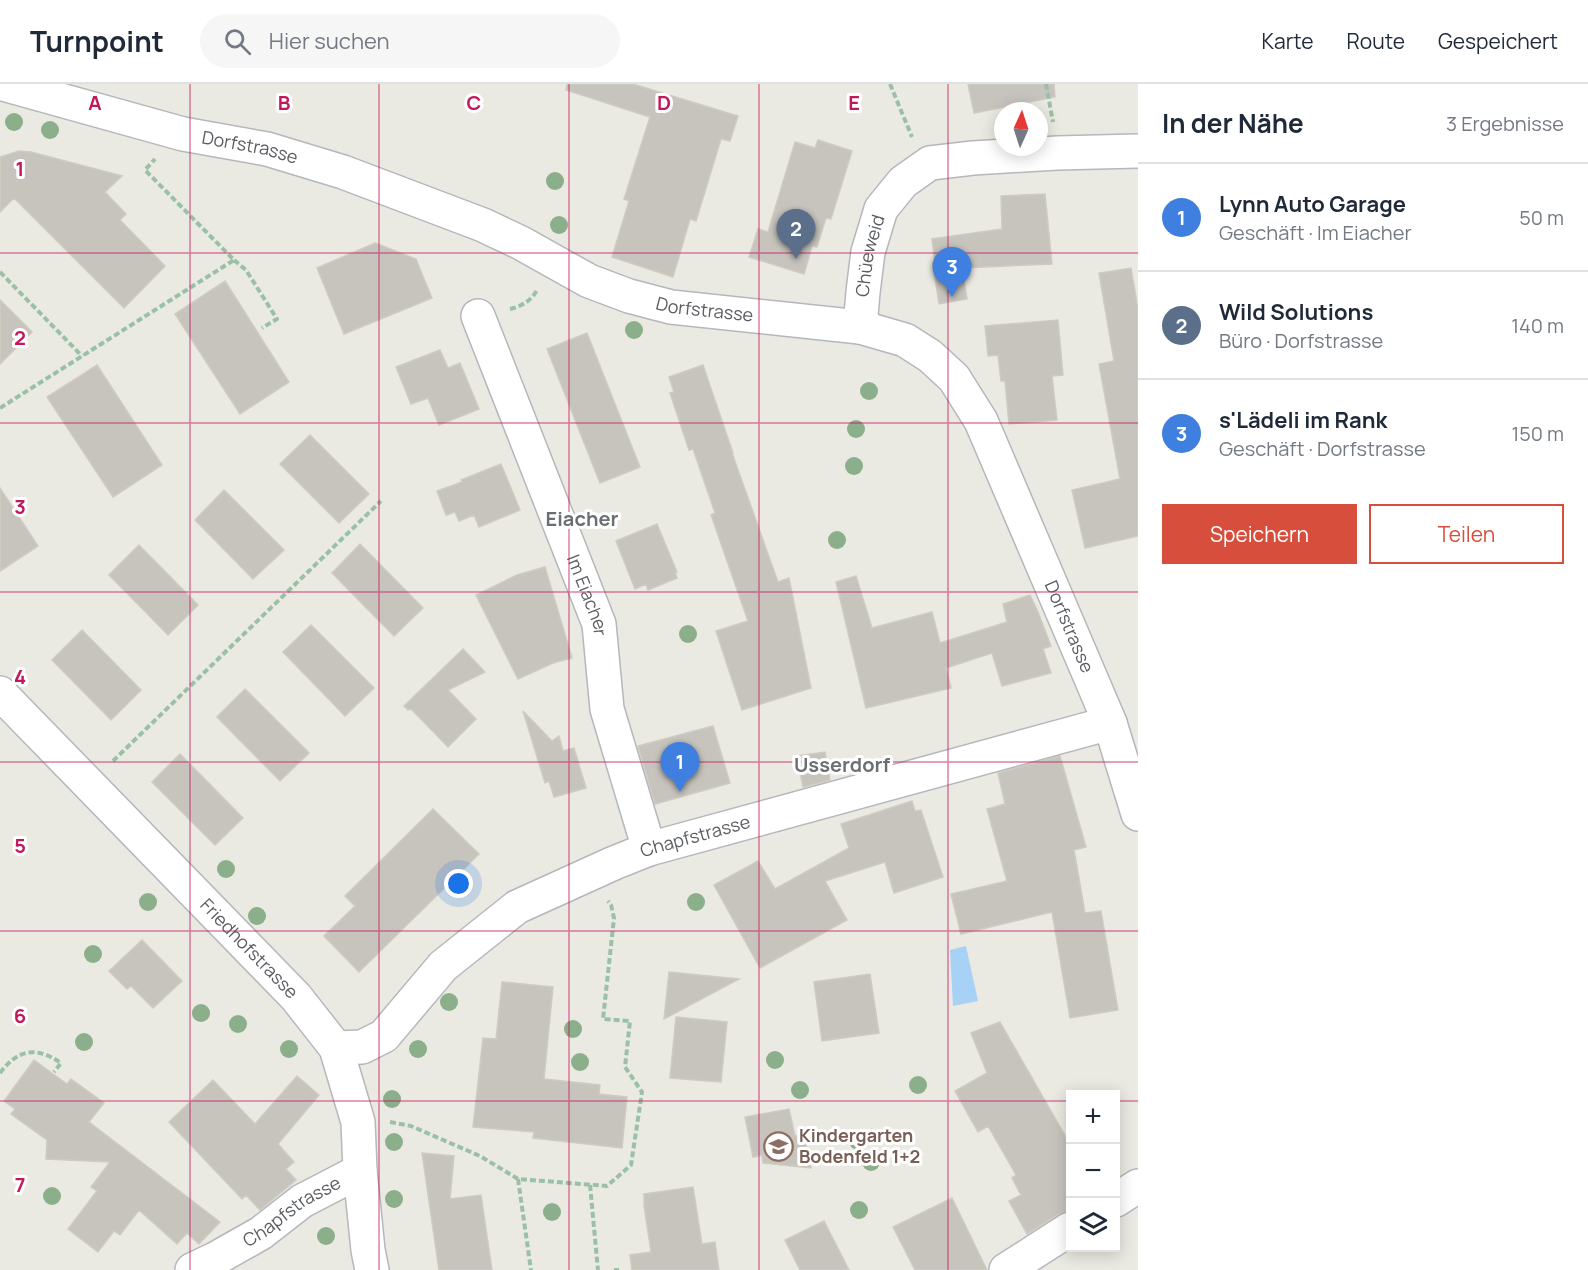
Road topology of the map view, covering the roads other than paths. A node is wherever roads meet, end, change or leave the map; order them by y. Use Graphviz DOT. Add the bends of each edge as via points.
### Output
graph roads {
  1 [pos="3,84"];
  2 [pos="1138,151"];
  3 [pos="478,316"];
  4 [pos="860,327"];
  5 [pos="0,693"];
  6 [pos="1110,723"];
  7 [pos="1138,814"];
  8 [pos="649,849"];
  9 [pos="336,1048"];
  10 [pos="360,1170"];
  11 [pos="1138,1186"];
  12 [pos="1119,1198"];
  13 [pos="1066,1232"];
  14 [pos="192,1270"];
  15 [pos="372,1270"];
  16 [pos="1006,1270"];
  1 -- 4 [label="street, Dorfstrasse" via="183,134 267,149 343,172 483,225 589,281 629,296 671,307"];
  2 -- 4 [label="street, Chüeweid" via="930,163 903,182 881,209 868,252"];
  3 -- 8 [label="street, Im Eiacher" via="599,624 607,709"];
  4 -- 6 [label="street, Dorfstrasse" via="905,340 930,356 954,378 976,412"];
  5 -- 9 [label="street, Friedhofstrasse" via="296,997"];
  6 -- 7 [label="street, Dorfstrasse"];
  6 -- 8 [label="street, Chapfstrasse"];
  8 -- 9 [label="street, Chapfstrasse" via="517,907 443,966 384,1036 362,1047"];
  9 -- 10 [label="street, Friedhofstrasse" via="358,1122"];
  10 -- 14 [label="street, Chapfstrasse" via="302,1201 261,1233"];
  10 -- 15 [label="street, Friedhofstrasse"];
  11 -- 12 [label="street"];
  13 -- 16 [label="street"];
}
